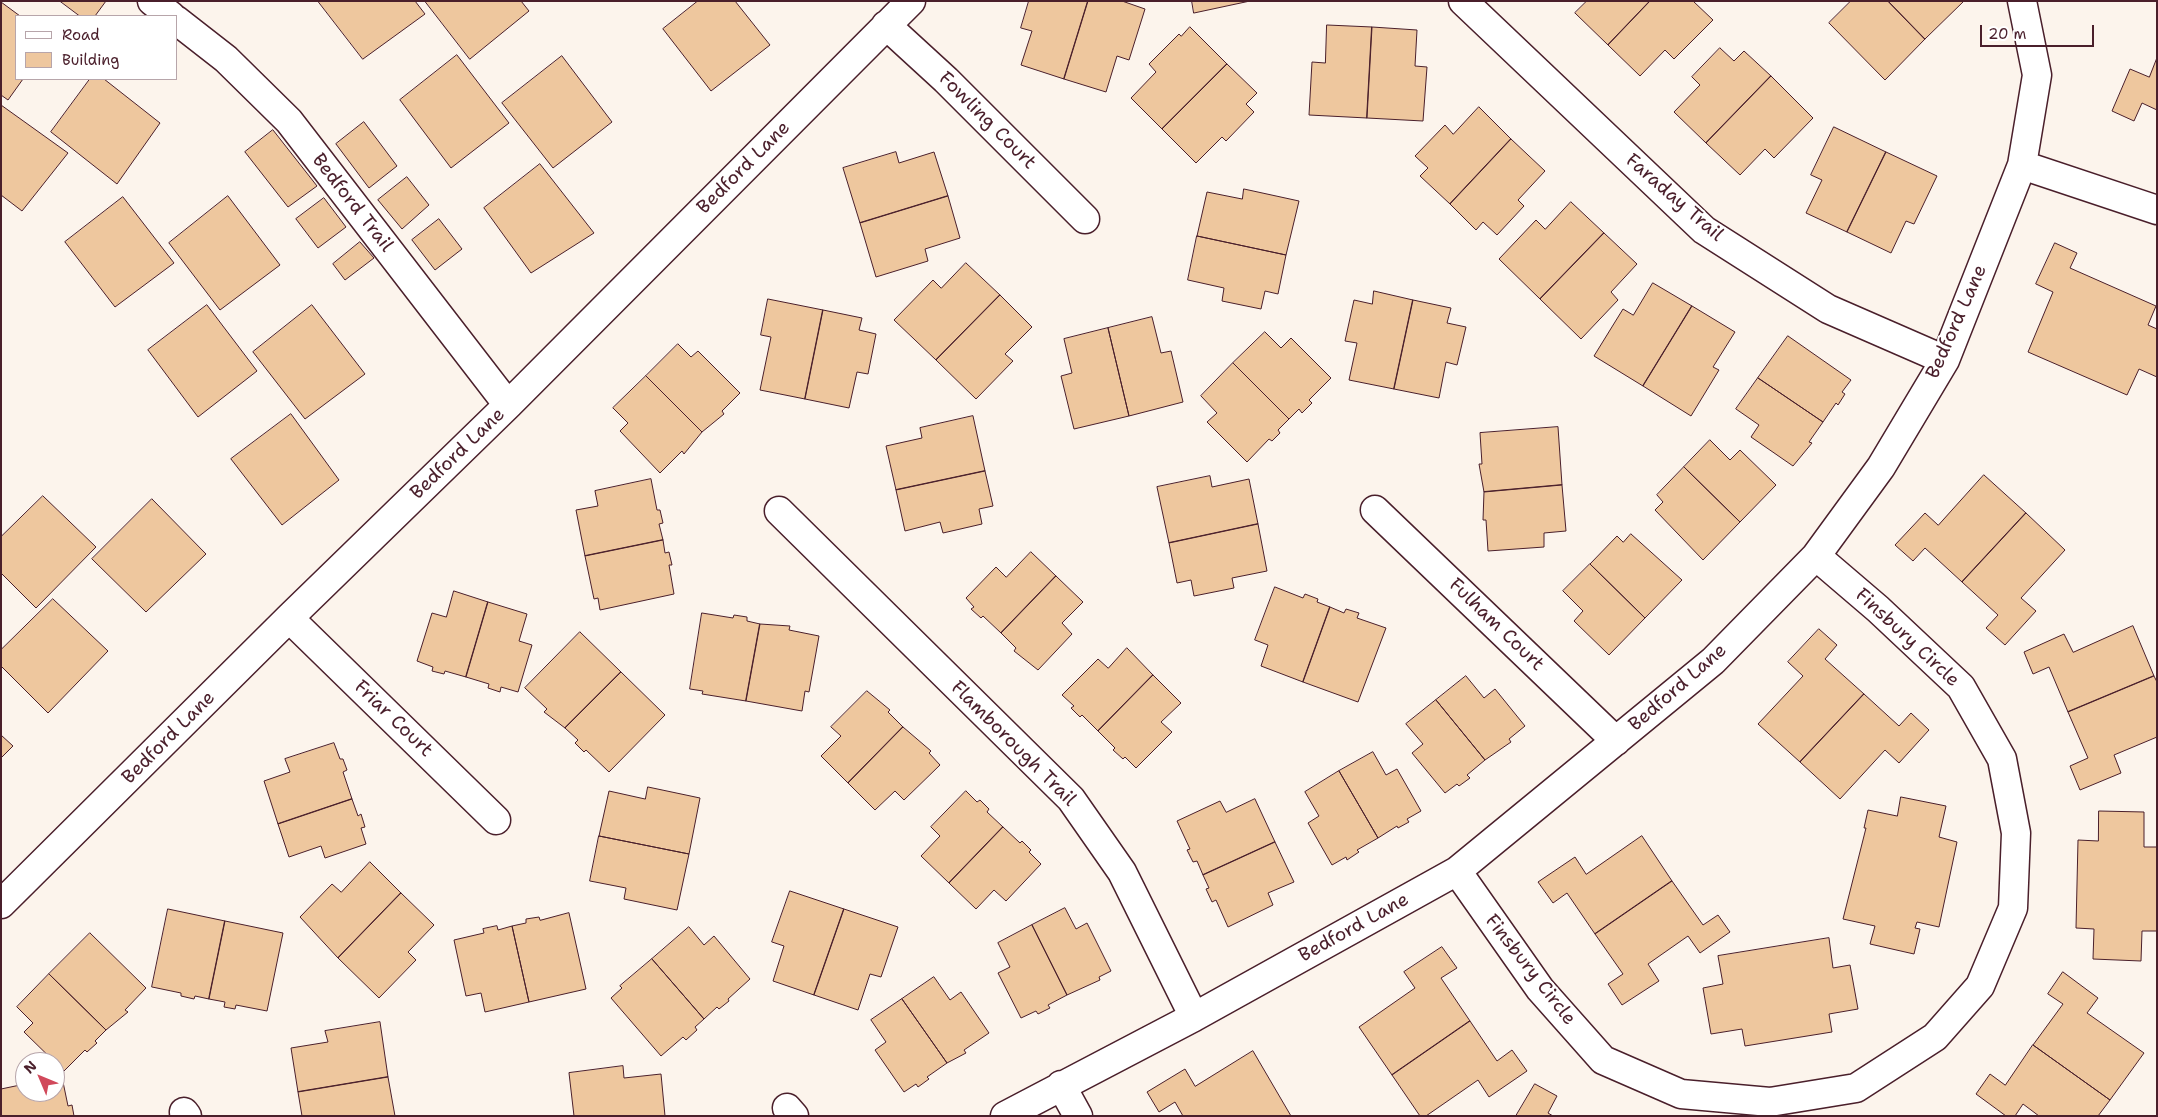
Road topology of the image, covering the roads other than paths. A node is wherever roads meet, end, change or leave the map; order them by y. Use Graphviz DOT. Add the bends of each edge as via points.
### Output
graph roads {
  1 [pos="152,1"];
  2 [pos="911,1"];
  3 [pos="1463,1"];
  4 [pos="2022,1"];
  5 [pos="171,15"];
  6 [pos="178,22"];
  7 [pos="886,25"];
  8 [pos="2022,164"];
  9 [pos="2157,210"];
  10 [pos="1085,219"];
  11 [pos="1945,360"];
  12 [pos="508,405"];
  13 [pos="1376,510"];
  14 [pos="779,511"];
  15 [pos="1816,556"];
  16 [pos="289,618"];
  17 [pos="1616,741"];
  18 [pos="496,820"];
  19 [pos="1457,871"];
  20 [pos="1,904"];
  21 [pos="1194,1017"];
  22 [pos="1060,1085"];
  23 [pos="1005,1116"];
  24 [pos="1078,1116"];
  1 -- 5 [label="street"];
  2 -- 7 [label="street, Bedford Lane"];
  3 -- 11 [label="street, Faraday Trail" via="1704,230 1828,309"];
  4 -- 8 [label="street, Bedford Lane" via="2037,75"];
  6 -- 12 [label="street, Bedford Trail" via="226,59 289,121"];
  7 -- 10 [label="street, Fowling Court" via="946,80"];
  7 -- 12 [label="street, Bedford Lane"];
  8 -- 9 [label="street"];
  8 -- 11 [label="street, Bedford Lane"];
  11 -- 15 [label="street, Bedford Lane" via="1880,467"];
  12 -- 16 [label="street, Bedford Lane"];
  13 -- 17 [label="street, Fulham Court"];
  14 -- 21 [label="street, Flamborough Trail" via="1071,799 1122,872"];
  15 -- 17 [label="street, Bedford Lane" via="1713,661"];
  15 -- 19 [label="street, Finsbury Circle" via="1962,687 2002,760 2016,833 2013,908 1980,986 1935,1037 1856,1088 1770,1102 1682,1094 1602,1060 1540,989"];
  16 -- 18 [label="street, Friar Court"];
  16 -- 20 [label="street, Bedford Lane"];
  17 -- 19 [label="street, Bedford Lane"];
  19 -- 21 [label="street, Bedford Lane"];
  21 -- 22 [label="street, Bedford Lane"];
  22 -- 23 [label="street, Bedford Lane"];
  22 -- 24 [label="street"];
}
